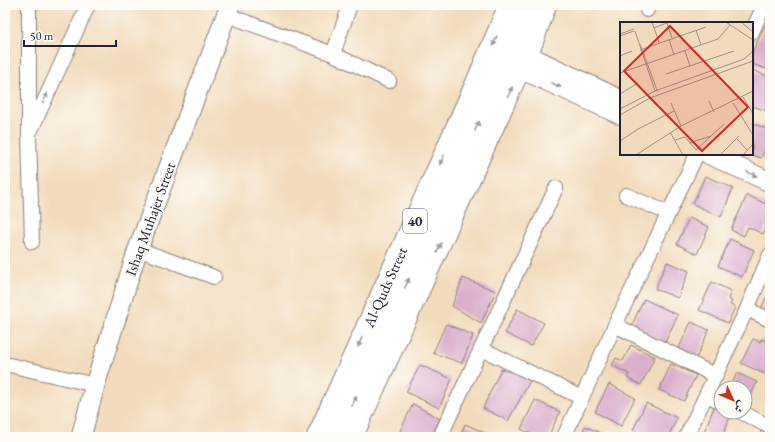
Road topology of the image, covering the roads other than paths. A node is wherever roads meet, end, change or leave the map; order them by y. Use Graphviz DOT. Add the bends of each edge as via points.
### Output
graph roads {
  1 [pos="29,5"];
  2 [pos="88,5"];
  3 [pos="350,5"];
  4 [pos="510,5"];
  5 [pos="528,5"];
  6 [pos="545,5"];
  7 [pos="764,5"];
  8 [pos="228,10"];
  9 [pos="753,30"];
  10 [pos="333,54"];
  11 [pos="524,62"];
  12 [pos="389,80"];
  13 [pos="620,100"];
  14 [pos="620,114"];
  15 [pos="29,134"];
  16 [pos="697,155"];
  17 [pos="710,155"];
  18 [pos="742,155"];
  19 [pos="770,168"];
  20 [pos="770,182"];
  21 [pos="556,188"];
  22 [pos="626,195"];
  23 [pos="668,213"];
  24 [pos="32,242"];
  25 [pos="138,249"];
  26 [pos="770,255"];
  27 [pos="214,277"];
  28 [pos="747,309"];
  29 [pos="770,320"];
  30 [pos="615,325"];
  31 [pos="482,349"];
  32 [pos="5,364"];
  33 [pos="716,376"];
  34 [pos="95,385"];
  35 [pos="707,395"];
  36 [pos="582,398"];
  37 [pos="713,398"];
  38 [pos="753,418"];
  39 [pos="770,427"];
  40 [pos="81,437"];
  41 [pos="318,437"];
  42 [pos="338,437"];
  43 [pos="353,437"];
  44 [pos="440,437"];
  45 [pos="564,437"];
  46 [pos="686,437"];
  1 -- 15 [label="street"];
  15 -- 2 [label="street, one-way"];
  3 -- 10 [label="street"];
  4 -- 41 [label="highway, Al-Quds Street / 40, one-way"];
  42 -- 5 [label="highway, Al-Quds Street / 40, one-way"];
  6 -- 11 [label="highway"];
  7 -- 9 [label="street"];
  8 -- 10 [label="street"];
  8 -- 25 [label="street, Ishaq Muhajer Street"];
  10 -- 12 [label="street"];
  11 -- 13 [label="street"];
  11 -- 14 [label="street, one-way"];
  43 -- 11 [label="street, one-way"];
  15 -- 24 [label="street"];
  16 -- 23 [label="street"];
  17 -- 20 [label="street, one-way"];
  18 -- 19 [label="street"];
  21 -- 31 [label="street"];
  22 -- 23 [label="street"];
  23 -- 30 [label="street"];
  25 -- 27 [label="street"];
  25 -- 34 [label="street, Ishaq Muhajer Street"];
  26 -- 28 [label="street"];
  28 -- 29 [label="street"];
  28 -- 33 [label="street"];
  30 -- 33 [label="street"];
  30 -- 36 [label="street"];
  31 -- 36 [label="street"];
  31 -- 44 [label="street"];
  32 -- 34 [label="street"];
  33 -- 35 [label="street"];
  34 -- 40 [label="street, Ishaq Muhajer Street"];
  35 -- 37 [label="street"];
  35 -- 46 [label="street"];
  36 -- 45 [label="street"];
  38 -- 39 [label="street"];
}
